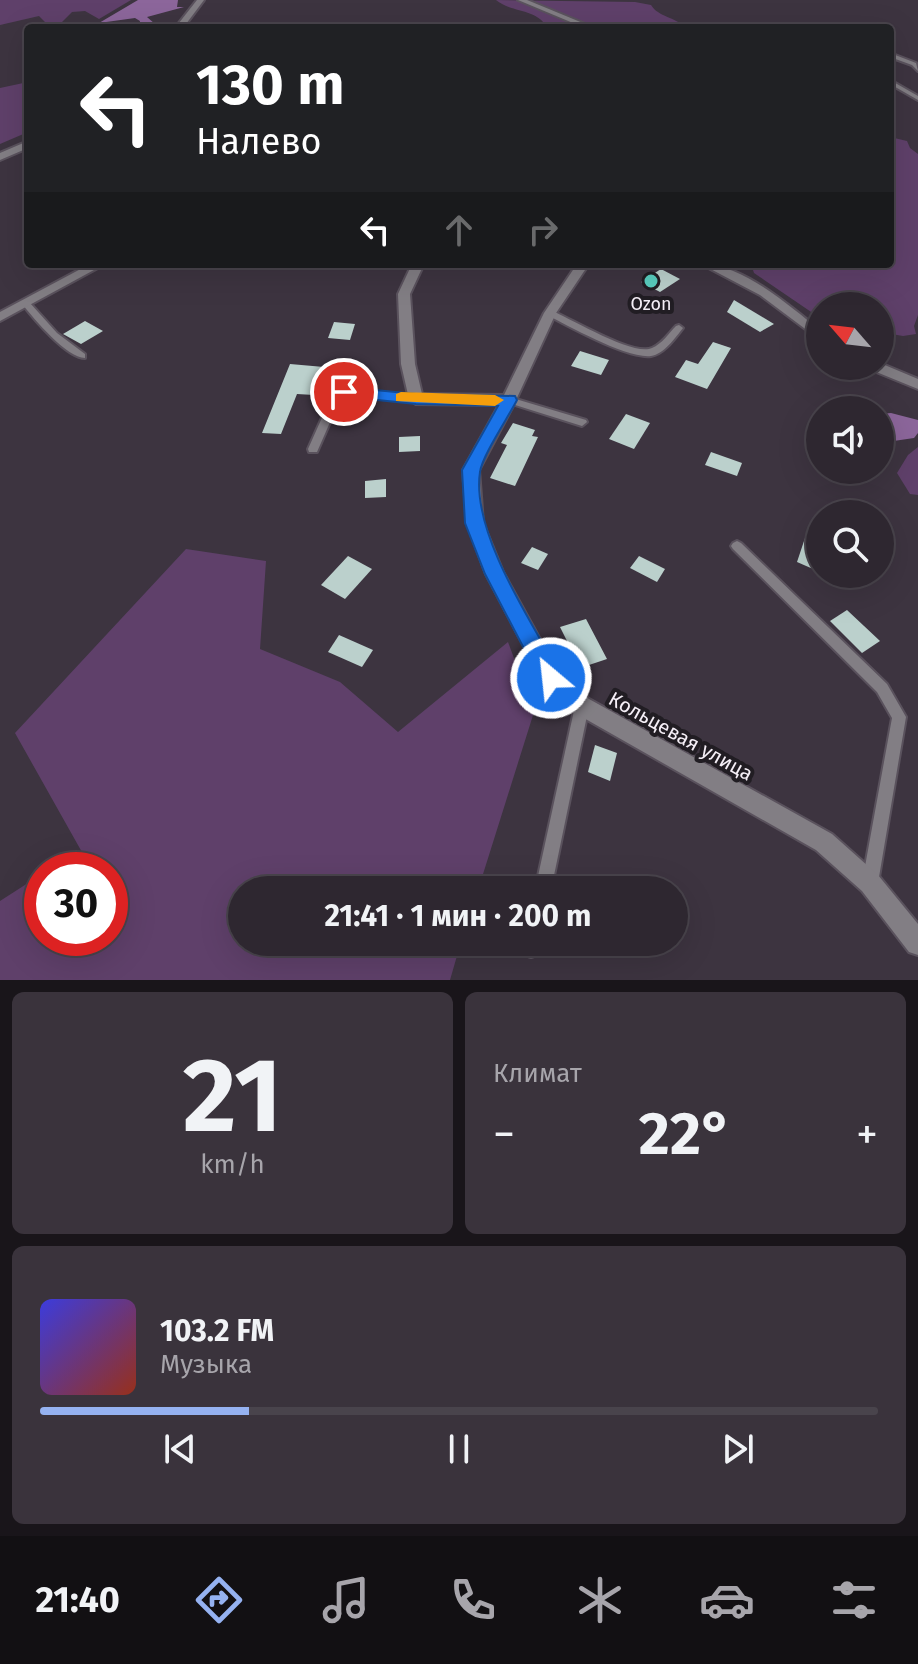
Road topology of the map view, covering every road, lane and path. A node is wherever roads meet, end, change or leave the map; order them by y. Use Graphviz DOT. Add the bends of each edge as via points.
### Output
graph roads {
  1 [pos="201,0"];
  2 [pos="521,0"];
  3 [pos="182,24"];
  4 [pos="581,24"];
  5 [pos="894,56"];
  6 [pos="918,69"];
  7 [pos="894,84"];
  8 [pos="918,98"];
  9 [pos="24,146"];
  10 [pos="0,157"];
  11 [pos="92,268"];
  12 [pos="416,268"];
  13 [pos="580,268"];
  14 [pos="715,268"];
  15 [pos="27,305"];
  16 [pos="550,313"];
  17 [pos="0,317"];
  18 [pos="806,325"];
  19 [pos="679,328"];
  20 [pos="82,356"];
  21 [pos="350,365"];
  22 [pos="894,374"];
  23 [pos="918,384"];
  24 [pos="344,392"];
  25 [pos="416,399"];
  26 [pos="509,400"];
  27 [pos="582,422"];
  28 [pos="313,449"];
  29 [pos="737,546"];
  30 [pos="582,706"];
  31 [pos="546,876"];
  32 [pos="870,883"];
  33 [pos="918,943"];
  1 -- 3 [label="street"];
  2 -- 4 [label="street"];
  5 -- 6 [label="lane"];
  7 -- 8 [label="lane"];
  9 -- 10 [label="street"];
  11 -- 15 [label="street"];
  12 -- 25 [label="street" via="404,294"];
  13 -- 16 [label="street, Кольцевая улица"];
  14 -- 18 [label="street" via="764,292"];
  15 -- 17 [label="street"];
  15 -- 20 [label="lane"];
  16 -- 19 [label="lane" via="647,354"];
  16 -- 26 [label="street, Кольцевая улица"];
  21 -- 24 [label="lane"];
  22 -- 23 [label="street"];
  24 -- 25 [label="lane"];
  24 -- 28 [label="lane" via="334,402"];
  25 -- 26 [label="street"];
  26 -- 27 [label="lane"];
  26 -- 30 [label="street, Кольцевая улица" via="471,470 475,523 495,574 551,678"];
  29 -- 32 [label="lane" via="882,688 899,717"];
  30 -- 31 [label="lane"];
  30 -- 32 [label="street, Кольцевая улица" via="824,842"];
  32 -- 33 [label="street, Кольцевая улица"];
}
